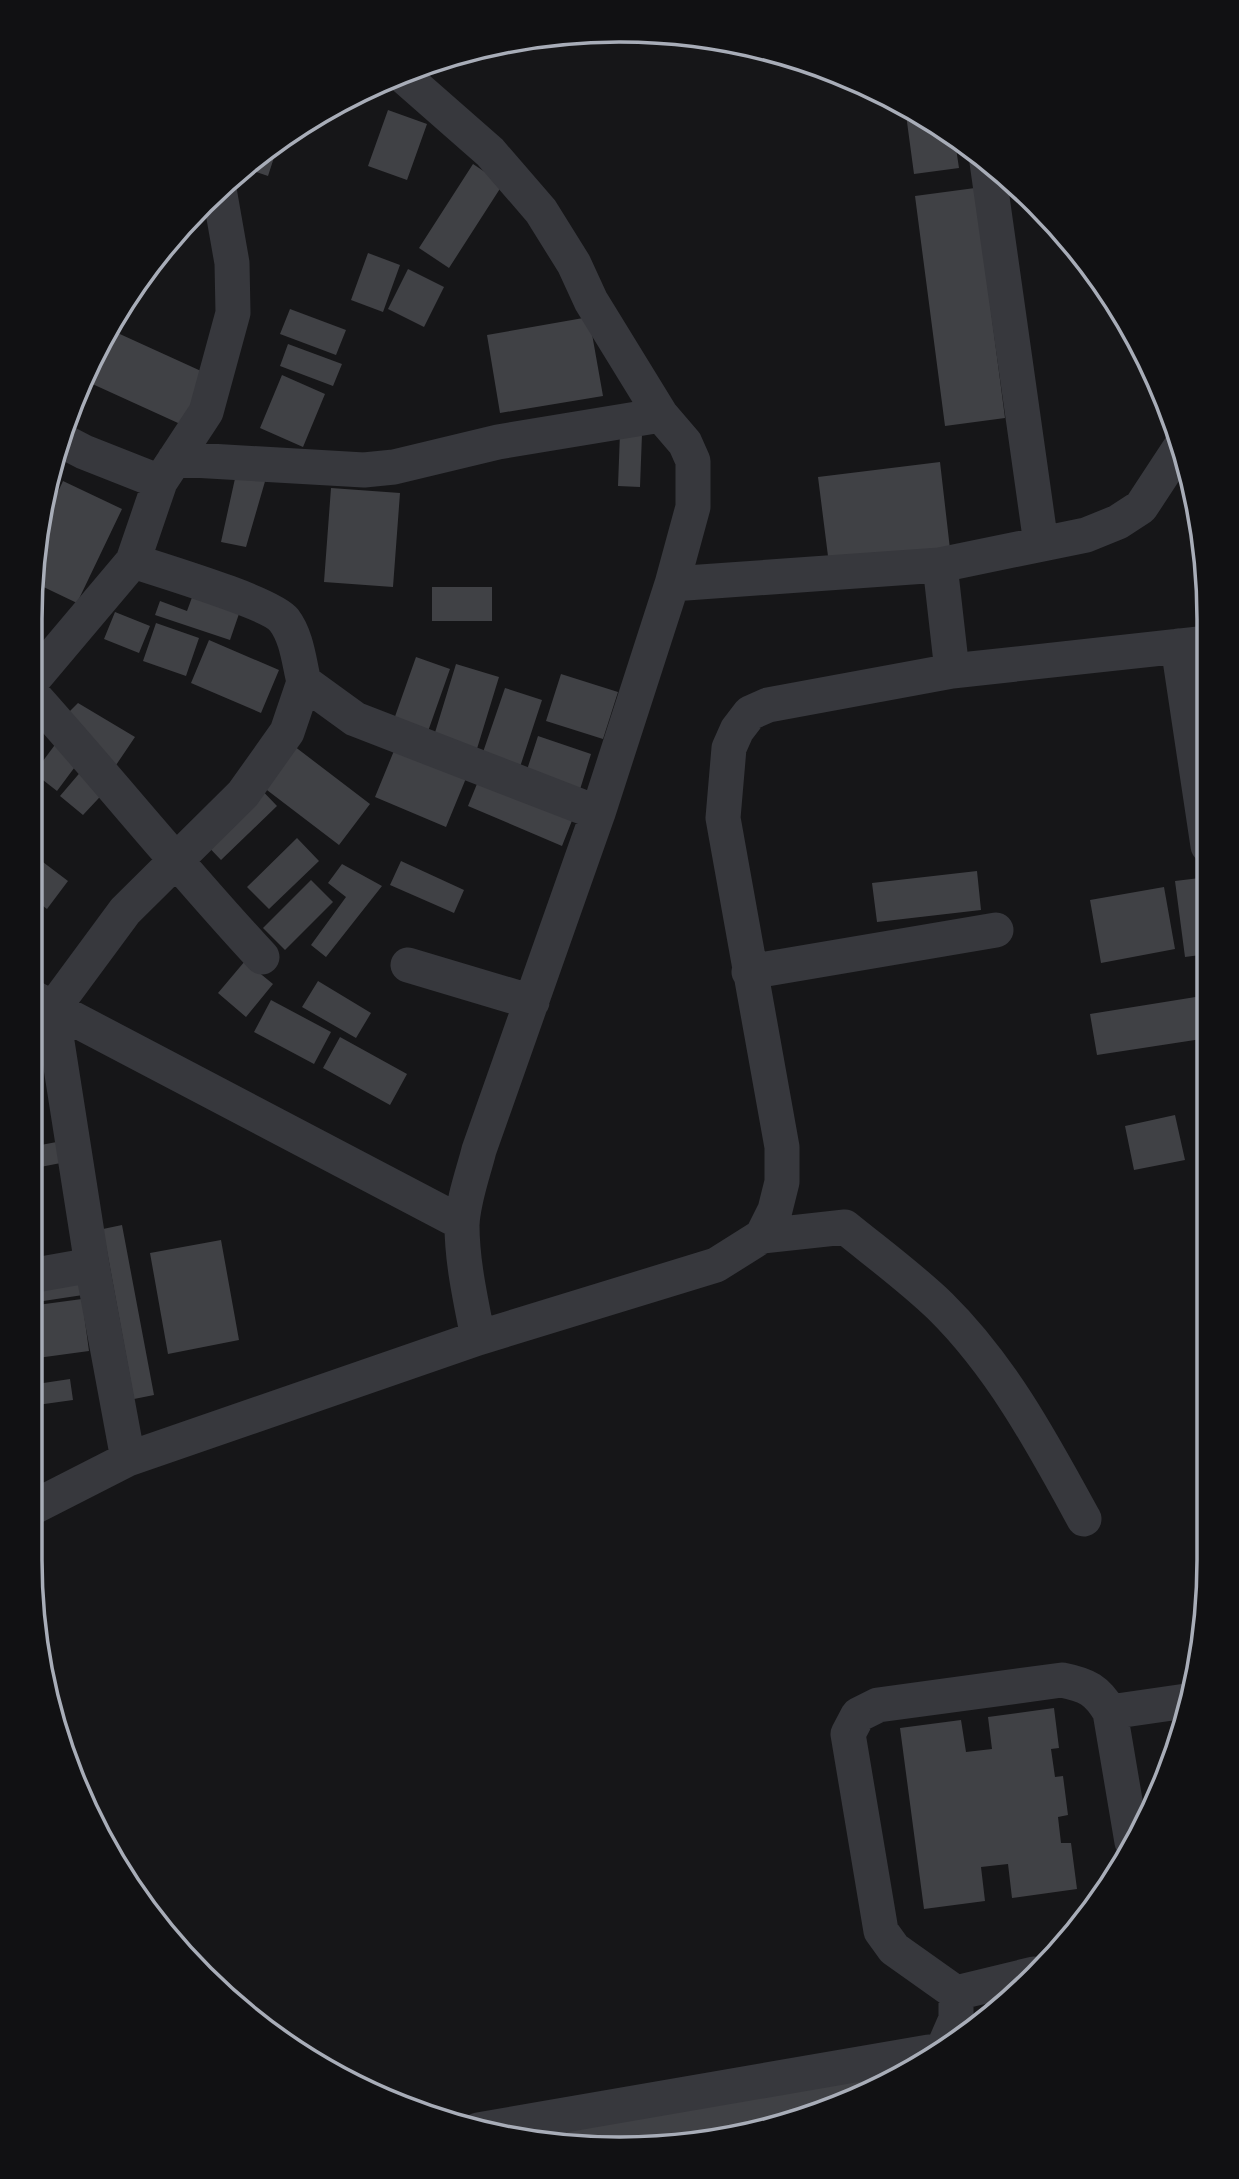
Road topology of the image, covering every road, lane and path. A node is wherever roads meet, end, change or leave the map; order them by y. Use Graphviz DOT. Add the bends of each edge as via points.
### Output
graph roads {
  1 [pos="410,82"];
  2 [pos="989,176"];
  3 [pos="221,202"];
  4 [pos="661,415"];
  5 [pos="70,445"];
  6 [pos="1173,458"];
  7 [pos="168,471"];
  8 [pos="1041,544"];
  9 [pos="133,561"];
  10 [pos="940,565"];
  11 [pos="672,584"];
  12 [pos="1193,645"];
  13 [pos="42,669"];
  14 [pos="952,671"];
  15 [pos="304,682"];
  16 [pos="1197,699"];
  17 [pos="42,705"];
  18 [pos="598,813"];
  19 [pos="175,863"];
  20 [pos="996,930"];
  21 [pos="262,957"];
  22 [pos="408,965"];
  23 [pos="749,972"];
  24 [pos="42,1002"];
  25 [pos="532,1002"];
  26 [pos="42,1004"];
  27 [pos="42,1008"];
  28 [pos="462,1223"];
  29 [pos="762,1236"];
  30 [pos="92,1265"];
  31 [pos="42,1274"];
  32 [pos="478,1338"];
  33 [pos="128,1459"];
  34 [pos="42,1503"];
  35 [pos="1084,1519"];
  36 [pos="1179,1701"];
  37 [pos="1110,1713"];
  38 [pos="1130,1829"];
  39 [pos="1017,1978"];
  40 [pos="956,1993"];
  41 [pos="950,2033"];
  42 [pos="918,2054"];
  43 [pos="505,2125"];
  1 -- 4 [label="street" via="490,152 541,211"];
  2 -- 8 [label="street"];
  3 -- 7 [label="street" via="232,262 233,313 206,412"];
  4 -- 7 [label="street" via="498,442 394,467"];
  4 -- 11 [label="street" via="685,443 693,461 693,508"];
  5 -- 7 [label="street" via="84,453"];
  6 -- 8 [label="street" via="1141,507 1118,522 1086,535"];
  7 -- 9 [label="street"];
  8 -- 10 [label="street"];
  9 -- 13 [label="street"];
  9 -- 15 [label="street" via="283,618 295,641"];
  10 -- 11 [label="street"];
  10 -- 14 [label="street"];
  11 -- 18 [label="street"];
  12 -- 14 [label="street"];
  12 -- 16 [label="street"];
  14 -- 23 [label="street" via="768,705 750,713 737,730 729,748 723,818"];
  15 -- 18 [label="street" via="355,719"];
  15 -- 19 [label="street" via="287,732 271,757"];
  17 -- 19 [label="street" via="121,793"];
  18 -- 25 [label="street"];
  19 -- 21 [label="street"];
  19 -- 24 [label="street"];
  20 -- 23 [label="street"];
  22 -- 25 [label="street"];
  23 -- 29 [label="street" via="782,1147 782,1182"];
  25 -- 28 [label="street" via="479,1150"];
  26 -- 28 [label="street"];
  27 -- 30 [label="street"];
  28 -- 32 [label="street"];
  29 -- 32 [label="street" via="716,1265"];
  29 -- 35 [label="street" via="845,1227 940,1305 989,1360 1037,1432"];
  30 -- 31 [label="street"];
  30 -- 33 [label="street"];
  32 -- 33 [label="street"];
  33 -- 34 [label="street"];
  36 -- 37 [label="street"];
  37 -- 38 [label="street"];
  37 -- 40 [label="street" via="1088,1685 1062,1680 878,1706 858,1715 848,1734 881,1931 894,1949"];
  39 -- 40 [label="street"];
  40 -- 41 [label="street" via="956,2020"];
  42 -- 43 [label="street"];
}
